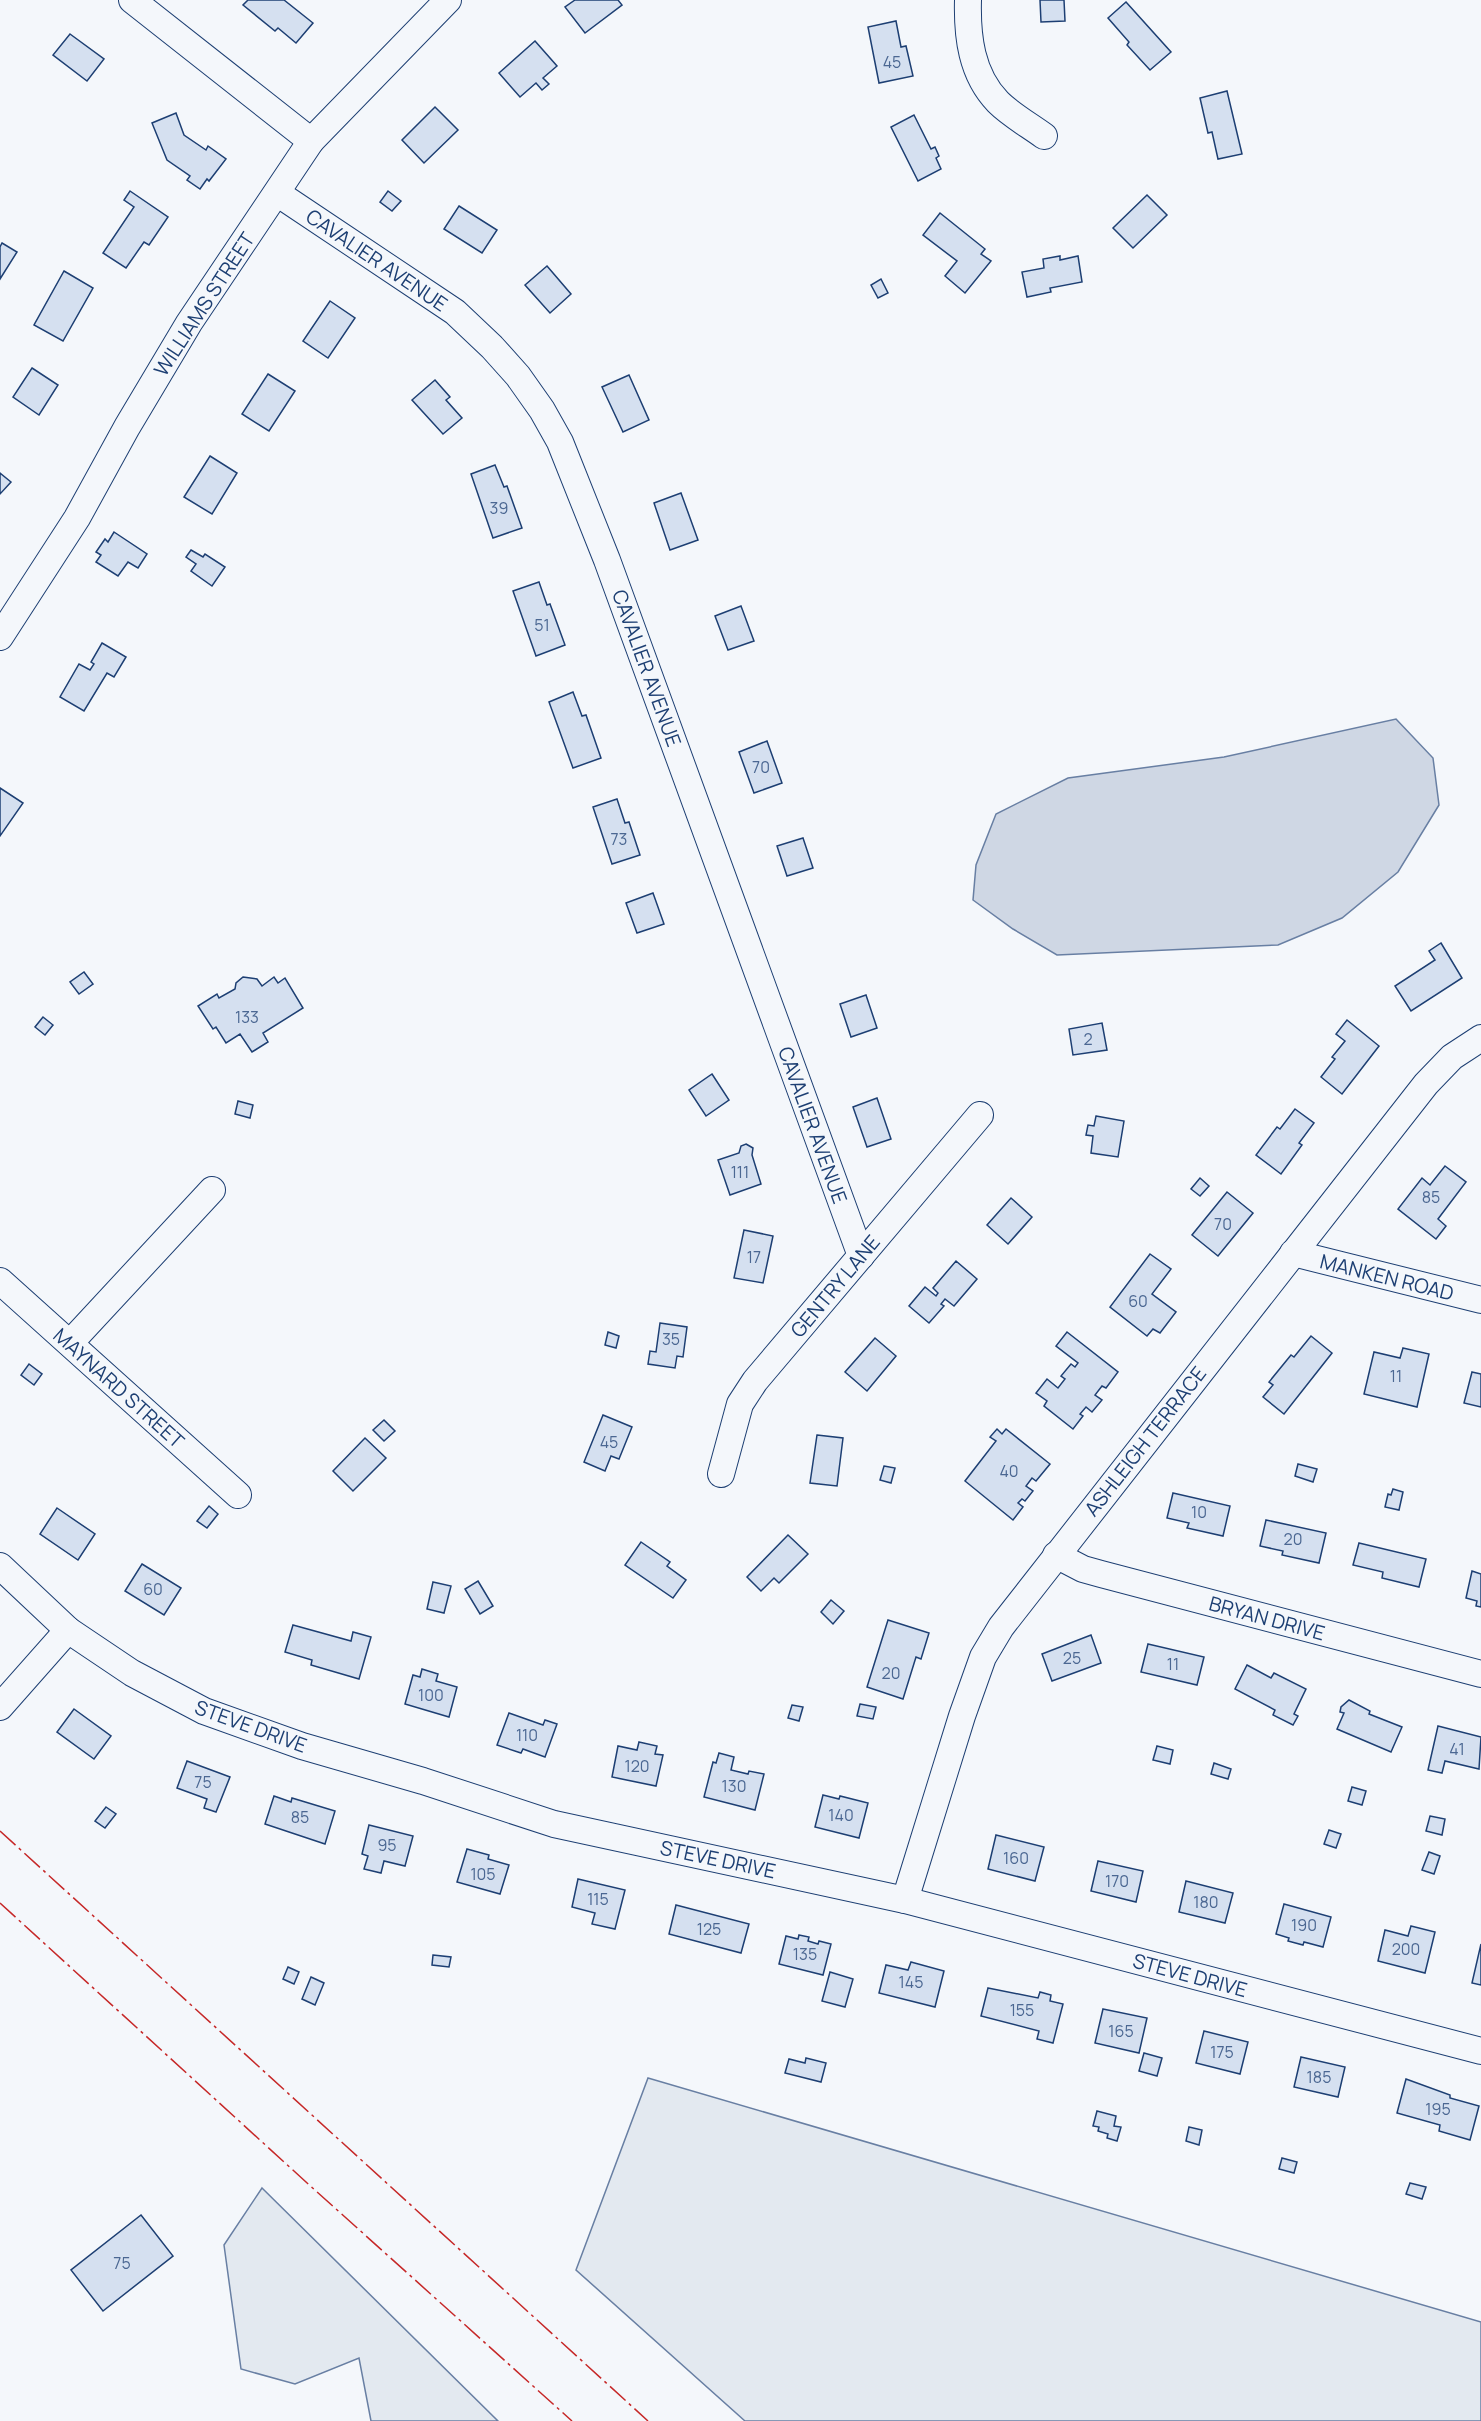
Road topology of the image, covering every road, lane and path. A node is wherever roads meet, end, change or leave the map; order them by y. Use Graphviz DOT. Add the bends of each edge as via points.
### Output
graph roads {
  1 [pos="132,0"];
  2 [pos="448,0"];
  3 [pos="968,0"];
  4 [pos="1044,136"];
  5 [pos="310,141"];
  6 [pos="277,193"];
  7 [pos="0,637"];
  8 [pos="1481,1038"];
  9 [pos="980,1115"];
  10 [pos="212,1190"];
  11 [pos="1293,1253"];
  12 [pos="861,1256"];
  13 [pos="0,1281"];
  14 [pos="1481,1300"];
  15 [pos="70,1343"];
  16 [pos="721,1474"];
  17 [pos="238,1494"];
  18 [pos="1056,1555"];
  19 [pos="0,1566"];
  20 [pos="68,1630"];
  21 [pos="1481,1674"];
  22 [pos="0,1707"];
  23 [pos="905,1900"];
  24 [pos="1481,2051"];
  1 -- 5 [label="street"];
  2 -- 5 [label="street, WILLIAMS STREET"];
  3 -- 4 [label="street" via="972,55 983,83 998,102"];
  5 -- 6 [label="street, WILLIAMS STREET"];
  6 -- 7 [label="street, WILLIAMS STREET" via="189,323 77,518"];
  6 -- 12 [label="street, CAVALIER AVENUE" via="455,312 518,376 560,442 612,572"];
  8 -- 11 [label="street, ASHLEIGH TERRACE" via="1452,1057 1426,1084"];
  9 -- 12 [label="street, GENTRY LANE"];
  10 -- 15 [label="street"];
  11 -- 14 [label="street, MANKEN ROAD"];
  11 -- 18 [label="street, ASHLEIGH TERRACE"];
  12 -- 16 [label="street, GENTRY LANE" via="745,1396"];
  13 -- 15 [label="street, MAYNARD STREET"];
  15 -- 17 [label="street, MAYNARD STREET"];
  18 -- 21 [label="street, BRYAN DRIVE" via="1083,1569"];
  18 -- 23 [label="street, ASHLEIGH TERRACE" via="1000,1627 983,1657"];
  19 -- 20 [label="street, STEVE DRIVE"];
  20 -- 22 [label="street"];
  20 -- 23 [label="street, STEVE DRIVE" via="132,1673 204,1711 302,1746 554,1824"];
  23 -- 24 [label="street, STEVE DRIVE"];
}
